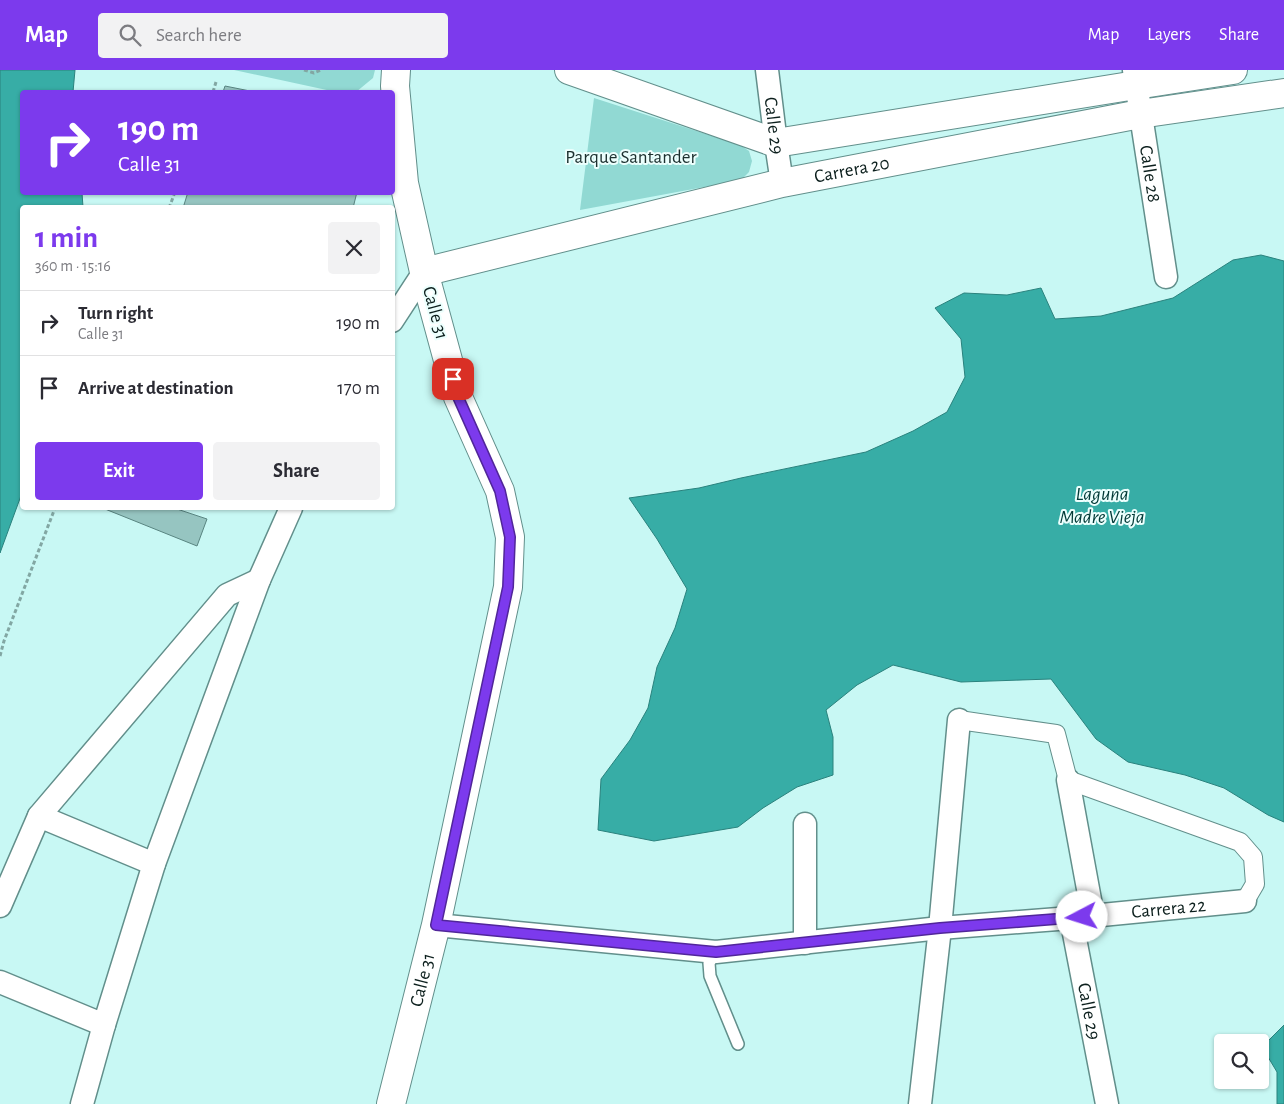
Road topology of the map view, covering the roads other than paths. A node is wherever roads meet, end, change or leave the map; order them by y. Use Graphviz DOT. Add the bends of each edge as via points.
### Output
graph roads {
  1 [pos="396,70"];
  2 [pos="569,70"];
  3 [pos="767,70"];
  4 [pos="1233,70"];
  5 [pos="1135,77"];
  6 [pos="1284,93"];
  7 [pos="1140,114"];
  8 [pos="776,142"];
  9 [pos="782,183"];
  10 [pos="424,272"];
  11 [pos="1166,277"];
  12 [pos="395,316"];
  13 [pos="290,510"];
  14 [pos="259,580"];
  15 [pos="959,720"];
  16 [pos="1068,780"];
  17 [pos="39,816"];
  18 [pos="805,824"];
  19 [pos="154,864"];
  20 [pos="1245,902"];
  21 [pos="0,906"];
  22 [pos="1082,917"];
  23 [pos="436,925"];
  24 [pos="940,928"];
  25 [pos="805,943"];
  26 [pos="716,952"];
  27 [pos="0,982"];
  28 [pos="104,1025"];
  29 [pos="738,1044"];
  30 [pos="82,1104"];
  31 [pos="391,1104"];
  32 [pos="920,1104"];
  33 [pos="1107,1104"];
  1 -- 10 [label="street, Calle 31" via="404,183"];
  2 -- 8 [label="street, Carrera 20"];
  3 -- 8 [label="street, Calle 29"];
  4 -- 5 [label="street, Carrera 20"];
  5 -- 7 [label="street, Calle 28"];
  5 -- 8 [label="street, Carrera 20"];
  6 -- 7 [label="street, Carrera 20"];
  7 -- 9 [label="street, Carrera 20"];
  7 -- 11 [label="street, Calle 28"];
  8 -- 9 [label="street, Calle 29"];
  9 -- 10 [label="street, Carrera 20"];
  10 -- 12 [label="street"];
  10 -- 23 [label="street, Calle 31" via="458,397 500,491 510,537 508,587"];
  13 -- 14 [label="street"];
  14 -- 17 [label="street" via="227,595"];
  14 -- 19 [label="street"];
  15 -- 16 [label="street" via="1056,734"];
  15 -- 24 [label="street"];
  16 -- 20 [label="street" via="1240,842 1253,857 1255,884"];
  16 -- 22 [label="street, Calle 29"];
  17 -- 19 [label="street"];
  17 -- 21 [label="street"];
  18 -- 25 [label="street"];
  19 -- 28 [label="street"];
  20 -- 22 [label="street, Carrera 22"];
  22 -- 24 [label="street, Carrera 22"];
  22 -- 33 [label="street, Calle 29"];
  23 -- 26 [label="street, Carrera 22"];
  23 -- 31 [label="street, Calle 31"];
  24 -- 25 [label="street, Carrera 22"];
  24 -- 32 [label="street"];
  25 -- 26 [label="street, Carrera 22"];
  26 -- 29 [label="lane" via="709,963 710,976"];
  27 -- 28 [label="street"];
  28 -- 30 [label="street"];
}
